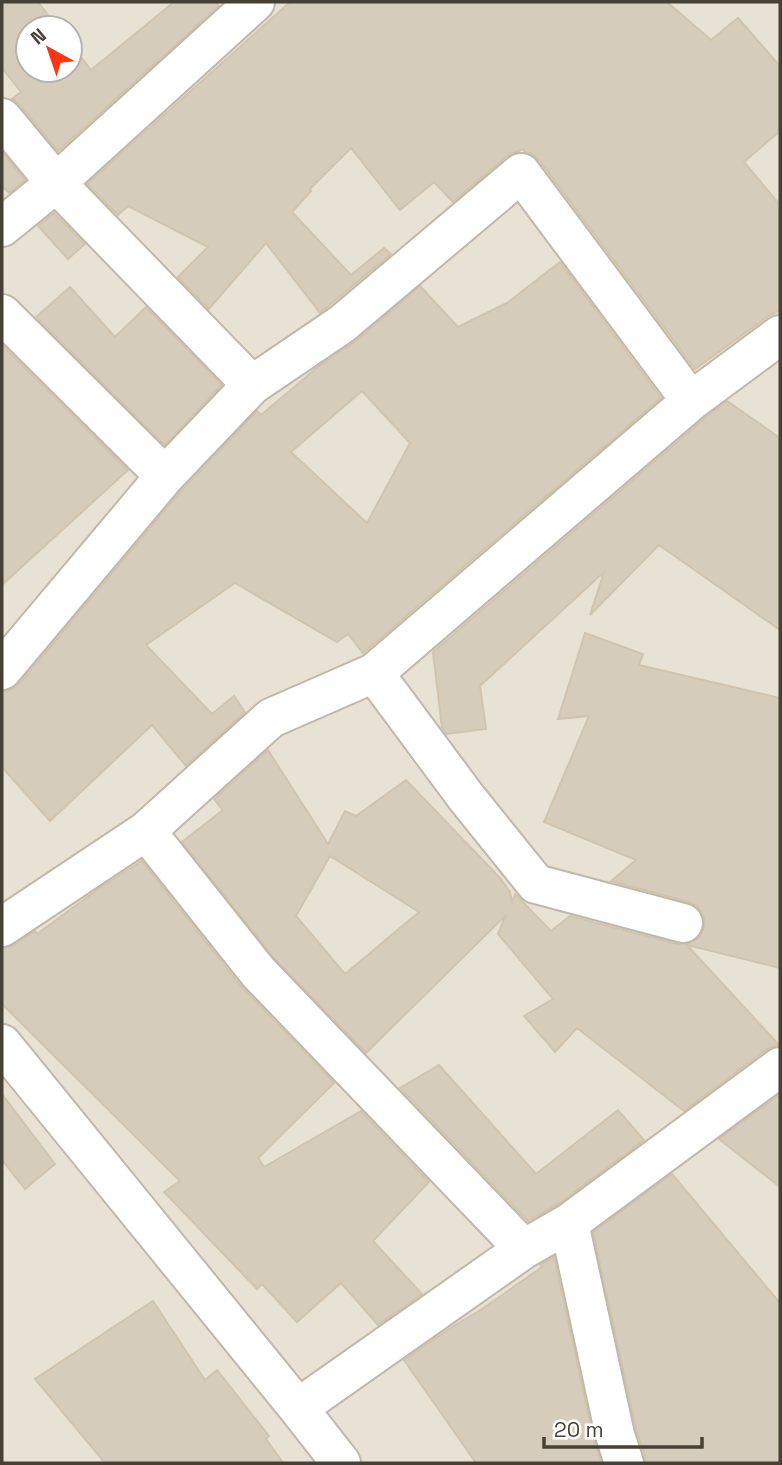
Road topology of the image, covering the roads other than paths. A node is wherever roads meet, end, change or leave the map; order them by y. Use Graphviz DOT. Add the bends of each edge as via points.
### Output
graph roads {
  1 [pos="255,2"];
  2 [pos="2,118"];
  3 [pos="56,183"];
  4 [pos="2,227"];
  5 [pos="2,314"];
  6 [pos="780,335"];
  7 [pos="253,385"];
  8 [pos="691,401"];
  9 [pos="165,476"];
  10 [pos="2,670"];
  11 [pos="374,673"];
  12 [pos="146,831"];
  13 [pos="684,923"];
  14 [pos="2,927"];
  15 [pos="2,1044"];
  16 [pos="780,1067"];
  17 [pos="569,1223"];
  18 [pos="524,1249"];
  19 [pos="298,1408"];
  20 [pos="341,1463"];
  21 [pos="624,1463"];
  1 -- 3 [label="street"];
  2 -- 3 [label="street"];
  3 -- 4 [label="street"];
  3 -- 7 [label="street"];
  5 -- 9 [label="street"];
  6 -- 8 [label="street"];
  7 -- 8 [label="street" via="342,324 521,173"];
  7 -- 9 [label="street"];
  8 -- 11 [label="street"];
  9 -- 10 [label="street"];
  11 -- 12 [label="street" via="271,718"];
  11 -- 13 [label="street" via="536,884"];
  12 -- 14 [label="street"];
  12 -- 18 [label="street" via="258,972"];
  15 -- 19 [label="street"];
  16 -- 17 [label="street"];
  17 -- 18 [label="street"];
  17 -- 21 [label="street"];
  18 -- 19 [label="street"];
  19 -- 20 [label="street"];
}
